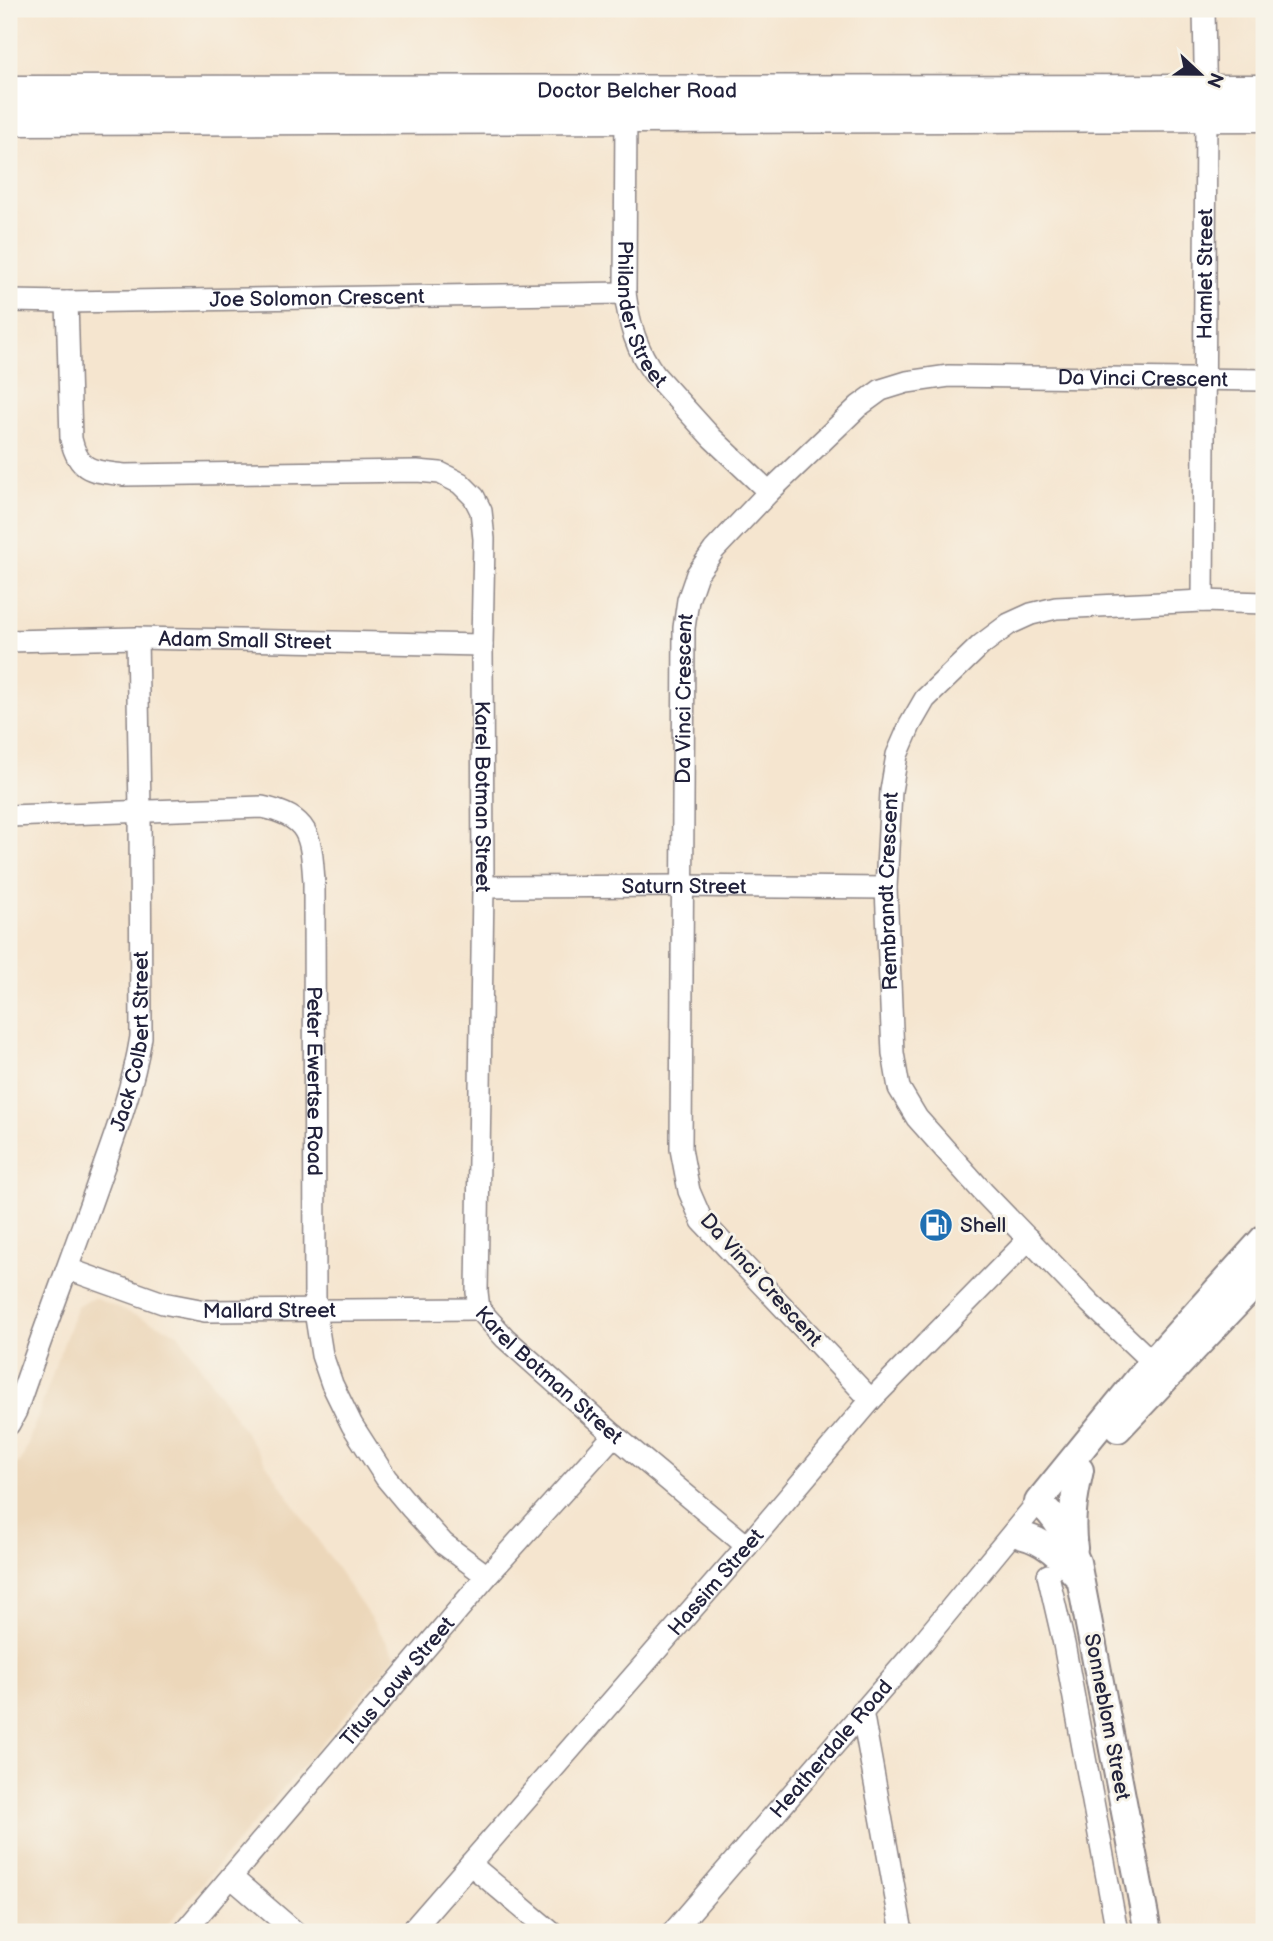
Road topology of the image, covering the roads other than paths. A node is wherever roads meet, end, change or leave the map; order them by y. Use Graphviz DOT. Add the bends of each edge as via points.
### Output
graph roads {
  1 [pos="1204,9"];
  2 [pos="625,89"];
  3 [pos="1264,90"];
  4 [pos="9,91"];
  5 [pos="1206,103"];
  6 [pos="1264,116"];
  7 [pos="627,119"];
  8 [pos="9,120"];
  9 [pos="625,293"];
  10 [pos="9,301"];
  11 [pos="67,302"];
  12 [pos="1206,379"];
  13 [pos="1264,380"];
  14 [pos="769,492"];
  15 [pos="1203,601"];
  16 [pos="1264,603"];
  17 [pos="136,638"];
  18 [pos="9,641"];
  19 [pos="482,645"];
  20 [pos="140,811"];
  21 [pos="9,816"];
  22 [pos="682,886"];
  23 [pos="483,887"];
  24 [pos="886,888"];
  25 [pos="1028,1239"];
  26 [pos="1262,1245"];
  27 [pos="68,1269"];
  28 [pos="1264,1275"];
  29 [pos="479,1309"];
  30 [pos="315,1311"];
  31 [pos="1156,1374"];
  32 [pos="871,1400"];
  33 [pos="9,1424"];
  34 [pos="614,1435"];
  35 [pos="1080,1470"];
  36 [pos="1043,1506"];
  37 [pos="1020,1535"];
  38 [pos="747,1546"];
  39 [pos="987,1566"];
  40 [pos="1079,1571"];
  41 [pos="488,1576"];
  42 [pos="1048,1576"];
  43 [pos="862,1711"];
  44 [pos="470,1864"];
  45 [pos="232,1877"];
  46 [pos="184,1932"];
  47 [pos="295,1932"];
  48 [pos="411,1932"];
  49 [pos="551,1932"];
  50 [pos="673,1932"];
  51 [pos="902,1932"];
  52 [pos="1117,1932"];
  53 [pos="1148,1932"];
  1 -- 5 [label="street, Hamlet Street"];
  2 -- 4 [label="main road, Doctor Belcher Road"];
  2 -- 5 [label="main road, Doctor Belcher Road"];
  2 -- 7 [label="street, Philander Street"];
  3 -- 5 [label="main road, Doctor Belcher Road"];
  5 -- 6 [label="main road, Doctor Belcher Road"];
  5 -- 7 [label="main road, Doctor Belcher Road"];
  5 -- 12 [label="street, Hamlet Street"];
  7 -- 8 [label="main road, Doctor Belcher Road"];
  7 -- 9 [label="street, Philander Street"];
  9 -- 11 [label="street, Joe Solomon Crescent"];
  9 -- 14 [label="street, Philander Street" via="646,364 712,438"];
  10 -- 11 [label="street, Joe Solomon Crescent"];
  11 -- 19 [label="street, Karel Botman Street" via="69,418 79,462 101,472 124,475 440,473 460,483 481,510"];
  12 -- 13 [label="street, Da Vinci Crescent"];
  12 -- 14 [label="street, Da Vinci Crescent" via="949,376 896,385 859,406"];
  12 -- 15 [label="street, Hamlet Street"];
  14 -- 22 [label="street, Da Vinci Crescent" via="714,550 697,574 688,600"];
  15 -- 16 [label="street, Rembrandt Crescent"];
  15 -- 24 [label="street, Rembrandt Crescent" via="1056,608 1009,624 981,645 925,699 897,755"];
  17 -- 18 [label="street, Adam Small Street"];
  17 -- 19 [label="street, Adam Small Street"];
  17 -- 20 [label="street, Jack Colbert Street"];
  19 -- 23 [label="street, Karel Botman Street"];
  20 -- 21 [label="street, Peter Ewertse Road"];
  20 -- 27 [label="street, Jack Colbert Street" via="141,1037 126,1104"];
  20 -- 30 [label="street, Peter Ewertse Road" via="262,807 294,818 309,837 314,882"];
  22 -- 23 [label="street, Saturn Street"];
  22 -- 24 [label="street, Saturn Street"];
  22 -- 32 [label="street, Da Vinci Crescent" via="681,1149 689,1191 702,1221"];
  23 -- 29 [label="street, Karel Botman Street"];
  24 -- 25 [label="street, Rembrandt Crescent" via="893,1053 900,1088 917,1118"];
  25 -- 31 [label="street, Rembrandt Crescent"];
  25 -- 32 [label="street, Hassim Street"];
  26 -- 31 [label="street, Heatherdale Road"];
  27 -- 30 [label="street, Mallard Street" via="188,1309"];
  27 -- 33 [label="street, Jack Colbert Street"];
  28 -- 31 [label="street" via="1198,1345"];
  29 -- 30 [label="street, Mallard Street"];
  29 -- 34 [label="street, Karel Botman Street"];
  30 -- 41 [label="street, Peter Ewertse Road" via="332,1384 386,1478 444,1544"];
  31 -- 35 [label="street, Heatherdale Road"];
  31 -- 36 [label="street, Heatherdale Road"];
  32 -- 38 [label="street, Hassim Street"];
  34 -- 38 [label="street, Karel Botman Street"];
  34 -- 41 [label="street, Titus Louw Street"];
  35 -- 36 [label="street, Heatherdale Road"];
  35 -- 40 [label="street" via="1072,1516"];
  36 -- 37 [label="street, Heatherdale Road"];
  36 -- 39 [label="street, Heatherdale Road"];
  36 -- 40 [label="street, Sonneblom Street" via="1062,1530"];
  37 -- 39 [label="street, Heatherdale Road"];
  37 -- 40 [label="street" via="1033,1538"];
  38 -- 44 [label="street, Hassim Street"];
  39 -- 43 [label="street, Heatherdale Road"];
  40 -- 53 [label="street, Sonneblom Street"];
  41 -- 45 [label="street, Titus Louw Street"];
  42 -- 52 [label="street"];
  43 -- 50 [label="street, Heatherdale Road"];
  43 -- 51 [label="street"];
  44 -- 48 [label="street, Hassim Street"];
  44 -- 49 [label="street"];
  45 -- 46 [label="street, Titus Louw Street"];
  45 -- 47 [label="street"];
}
